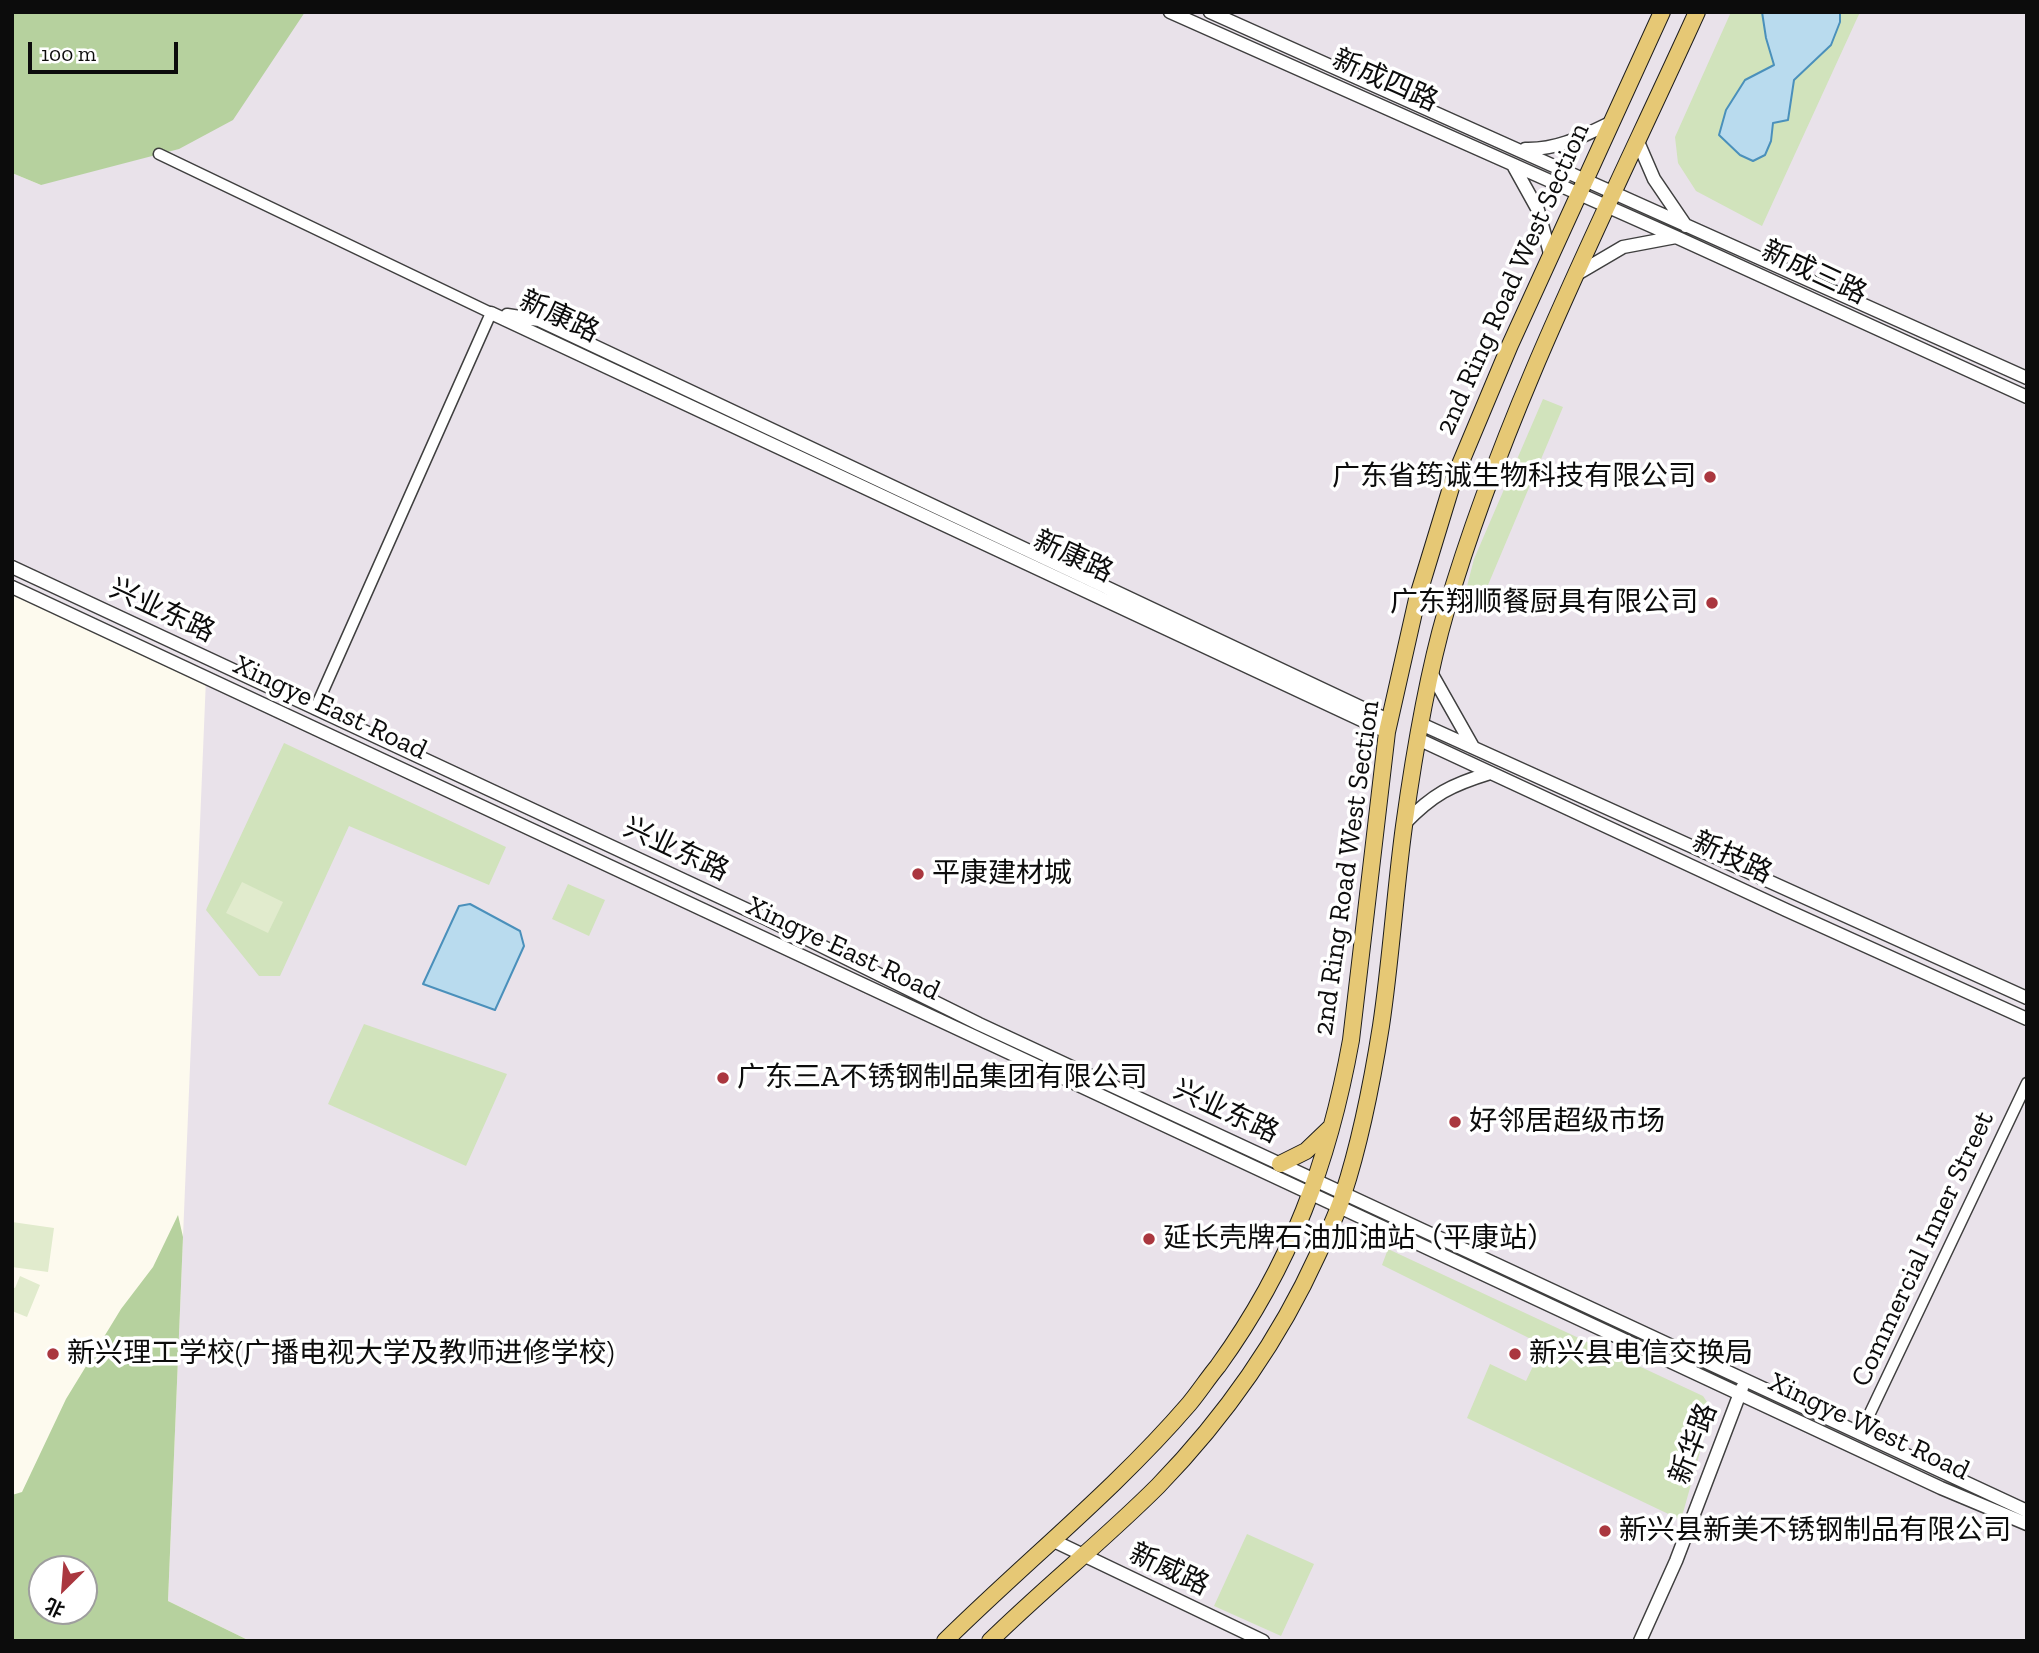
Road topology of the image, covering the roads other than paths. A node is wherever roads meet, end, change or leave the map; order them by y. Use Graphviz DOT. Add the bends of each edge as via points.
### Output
graph roads {
  1 [pos="1170,12"];
  2 [pos="1210,12"];
  3 [pos="1662,12"];
  4 [pos="1697,12"];
  5 [pos="1612,122"];
  6 [pos="1638,142"];
  7 [pos="1518,149"];
  8 [pos="159,153"];
  9 [pos="1513,165"];
  10 [pos="1583,187"];
  11 [pos="1611,200"];
  12 [pos="1686,227"];
  13 [pos="1676,237"];
  14 [pos="1551,259"];
  15 [pos="1577,274"];
  16 [pos="491,313"];
  17 [pos="2027,378"];
  18 [pos="2027,397"];
  19 [pos="12,567"];
  20 [pos="12,587"];
  21 [pos="1430,671"];
  22 [pos="315,709"];
  23 [pos="1389,726"];
  24 [pos="1420,731"];
  25 [pos="1473,748"];
  26 [pos="1490,773"];
  27 [pos="1404,824"];
  28 [pos="2027,998"];
  29 [pos="2027,1018"];
  30 [pos="2027,1083"];
  31 [pos="1332,1126"];
  32 [pos="1280,1164"];
  33 [pos="1314,1188"];
  34 [pos="1341,1201"];
  35 [pos="1742,1387"];
  36 [pos="1860,1434"];
  37 [pos="2027,1511"];
  38 [pos="2027,1524"];
  39 [pos="1055,1541"];
  40 [pos="1083,1556"];
  41 [pos="945,1641"];
  42 [pos="989,1641"];
  43 [pos="1264,1641"];
  44 [pos="1640,1641"];
  1 -- 9 [label="street, 新成四路"];
  2 -- 7 [label="street, 新成四路"];
  3 -- 5 [label="main road, 2nd Ring Road West Section"];
  4 -- 6 [label="main road, 2nd Ring Road West Section"];
  5 -- 7 [label="street" via="1570,143"];
  5 -- 10 [label="main road, 2nd Ring Road West Section"];
  6 -- 11 [label="main road, 2nd Ring Road West Section"];
  6 -- 12 [label="street" via="1654,178"];
  7 -- 10 [label="street, 新成四路"];
  8 -- 16 [label="street"];
  9 -- 10 [label="street, 新成四路"];
  9 -- 14 [label="street" via="1538,210"];
  10 -- 11 [label="street, 新成三路"];
  10 -- 14 [label="main road, 2nd Ring Road West Section"];
  11 -- 12 [label="street, 新成三路"];
  11 -- 13 [label="street, 新成三路"];
  11 -- 15 [label="main road, 2nd Ring Road West Section"];
  12 -- 17 [label="street, 新成三路"];
  13 -- 15 [label="street" via="1623,247"];
  13 -- 18 [label="street, 新成三路"];
  14 -- 23 [label="main road, 2nd Ring Road West Section" via="1453,481 1417,598"];
  15 -- 21 [label="main road, 2nd Ring Road West Section" via="1486,488"];
  16 -- 22 [label="street"];
  16 -- 23 [label="street, 新康路" via="539,320"];
  19 -- 22 [label="street, 兴业东路"];
  20 -- 33 [label="street, Xingye East Road"];
  21 -- 24 [label="main road, 2nd Ring Road West Section"];
  21 -- 25 [label="street"];
  22 -- 32 [label="street, 兴业东路"];
  23 -- 31 [label="main road, 2nd Ring Road West Section" via="1351,1040"];
  24 -- 25 [label="street, 新技路"];
  24 -- 26 [label="street, 新技路"];
  24 -- 27 [label="main road, 2nd Ring Road West Section"];
  25 -- 28 [label="street, 新技路"];
  26 -- 27 [label="street" via="1451,786 1423,804"];
  26 -- 29 [label="street, 新技路"];
  27 -- 34 [label="main road, 2nd Ring Road West Section" via="1382,1021 1369,1095"];
  30 -- 36 [label="street, Commercial Inner Street"];
  31 -- 32 [label="main road" via="1306,1151"];
  31 -- 33 [label="main road, 2nd Ring Road West Section"];
  32 -- 33 [label="street, 兴业东路"];
  33 -- 34 [label="street, Xingye West Road"];
  33 -- 39 [label="main road, 2nd Ring Road West Section" via="1262,1301 1198,1392"];
  34 -- 35 [label="street, Xingye West Road"];
  34 -- 40 [label="main road, 2nd Ring Road West Section" via="1304,1285 1242,1386 1159,1484"];
  35 -- 36 [label="street"];
  35 -- 38 [label="street, Xingye West Road" via="1941,1488"];
  35 -- 44 [label="street, 新华路" via="1676,1561"];
  36 -- 37 [label="street"];
  39 -- 40 [label="street, 新威路"];
  39 -- 41 [label="main road, 2nd Ring Road West Section"];
  40 -- 42 [label="main road, 2nd Ring Road West Section"];
  40 -- 43 [label="street, 新威路"];
}
